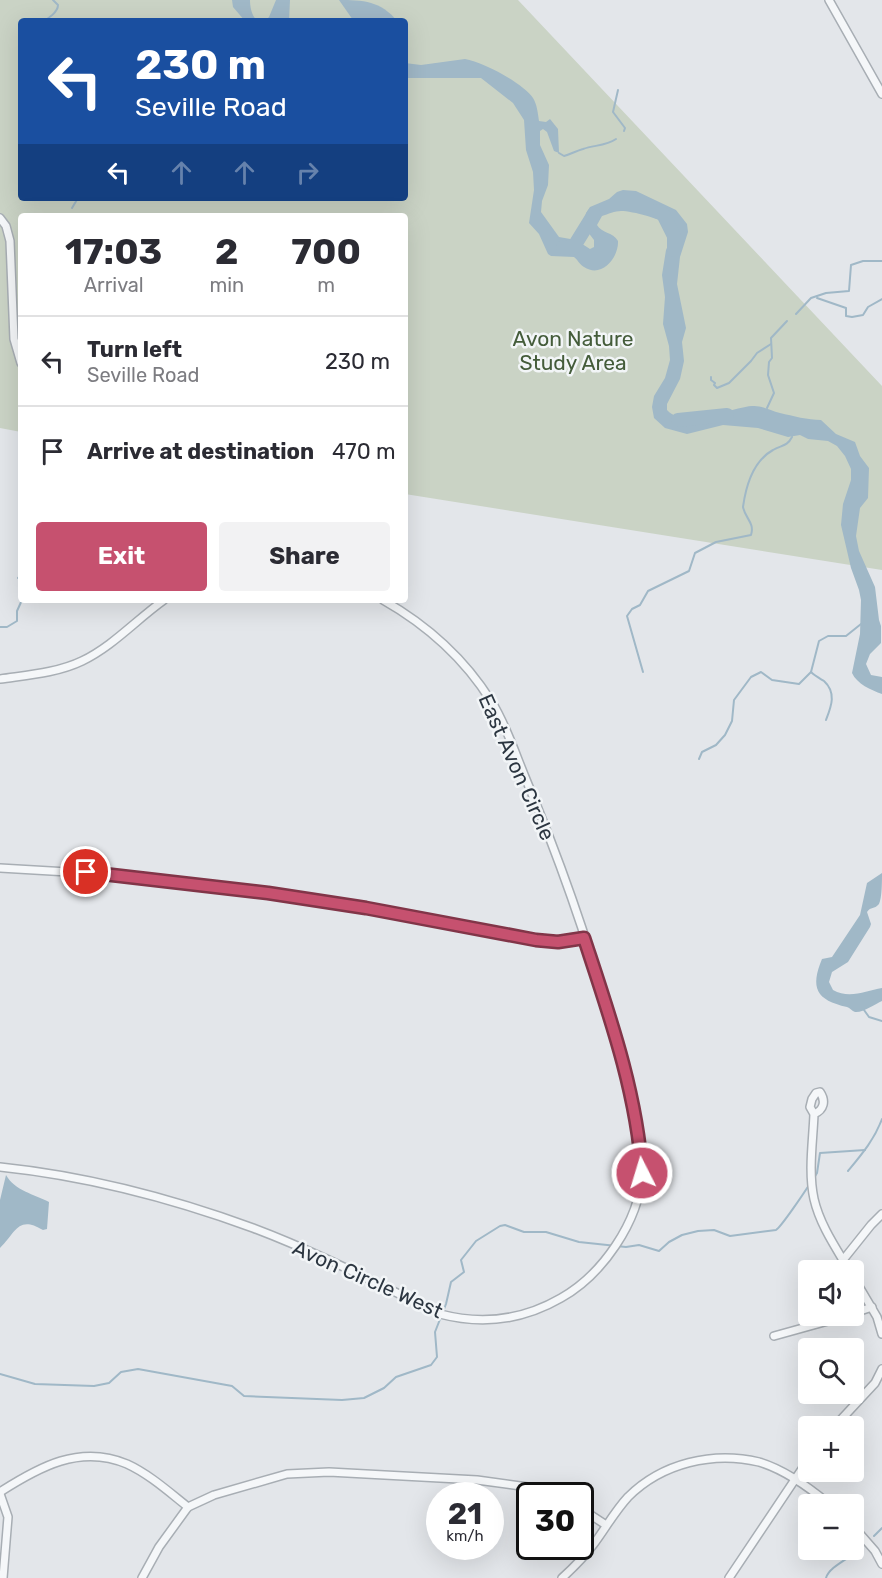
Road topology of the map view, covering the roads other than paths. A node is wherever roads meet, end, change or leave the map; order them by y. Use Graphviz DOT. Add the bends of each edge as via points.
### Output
graph roads {
  1 [pos="829,0"];
  2 [pos="882,94"];
  3 [pos="0,218"];
  4 [pos="18,353"];
  5 [pos="160,603"];
  6 [pos="388,603"];
  7 [pos="0,679"];
  8 [pos="0,868"];
  9 [pos="584,938"];
  10 [pos="814,1114"];
  11 [pos="0,1167"];
  12 [pos="882,1214"];
  13 [pos="843,1260"];
  14 [pos="864,1294"];
  15 [pos="872,1307"];
  16 [pos="864,1310"];
  17 [pos="810,1326"];
  18 [pos="882,1334"];
  19 [pos="774,1336"];
  20 [pos="882,1369"];
  21 [pos="844,1416"];
  22 [pos="798,1475"];
  23 [pos="795,1479"];
  24 [pos="516,1485"];
  25 [pos="0,1493"];
  26 [pos="815,1494"];
  27 [pos="188,1507"];
  28 [pos="594,1517"];
  29 [pos="606,1525"];
  30 [pos="864,1537"];
  31 [pos="879,1553"];
  32 [pos="882,1564"];
  33 [pos="3,1578"];
  34 [pos="142,1578"];
  35 [pos="562,1578"];
  36 [pos="729,1578"];
  1 -- 2 [label="street"];
  3 -- 4 [label="street" via="10,241 14,339"];
  5 -- 7 [label="street" via="111,644 80,661"];
  6 -- 9 [label="street, East Avon Circle" via="450,649 492,702 545,824"];
  8 -- 9 [label="street" via="151,878 366,908 536,940"];
  9 -- 11 [label="street, Avon Circle West" via="637,1127 642,1173 639,1193 624,1231 591,1276 554,1302 521,1315 479,1320 440,1314 279,1239 188,1206 116,1186"];
  10 -- 13 [label="street" via="814,1199 827,1234"];
  12 -- 13 [label="street"];
  14 -- 15 [label="street"];
  15 -- 16 [label="street"];
  15 -- 18 [label="street"];
  17 -- 19 [label="street"];
  20 -- 21 [label="street" via="875,1383"];
  22 -- 23 [label="street"];
  23 -- 26 [label="street"];
  23 -- 29 [label="street" via="761,1463 729,1458 676,1466 640,1486"];
  23 -- 36 [label="street"];
  24 -- 27 [label="street" via="329,1472 287,1474 214,1495"];
  25 -- 27 [label="street" via="37,1470 87,1455 127,1465"];
  25 -- 33 [label="street" via="8,1517"];
  27 -- 34 [label="street" via="159,1546"];
  28 -- 29 [label="street"];
  29 -- 35 [label="street"];
  30 -- 31 [label="street"];
  31 -- 32 [label="street"];
}
